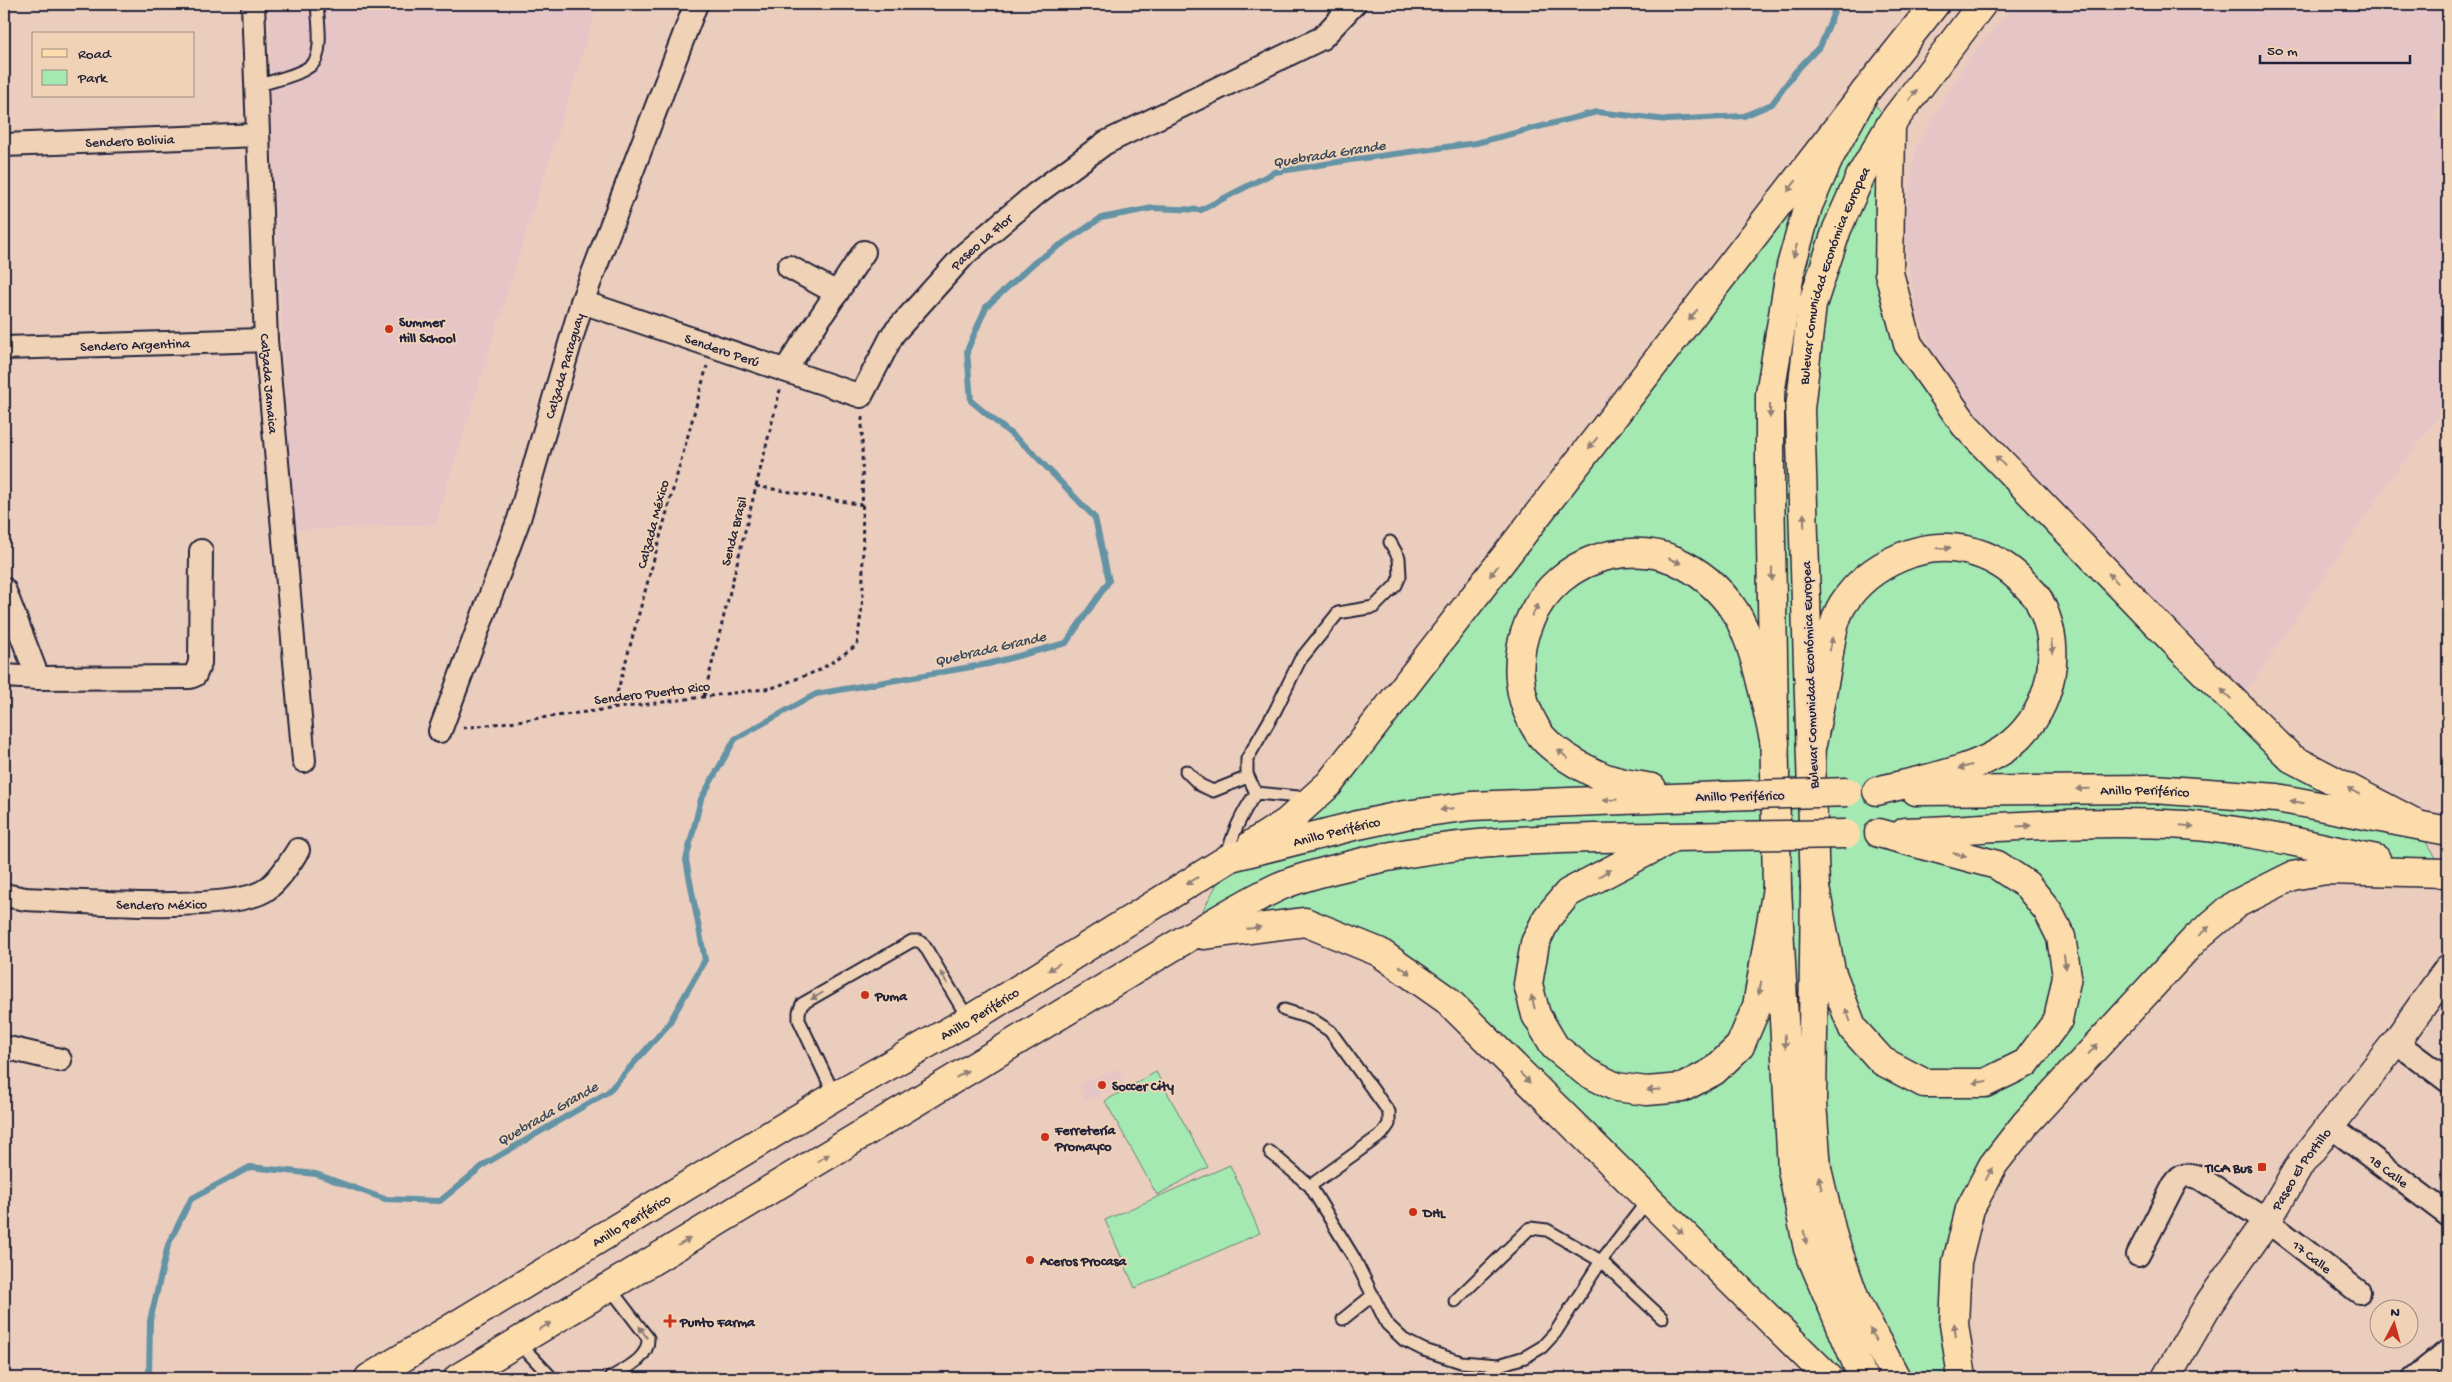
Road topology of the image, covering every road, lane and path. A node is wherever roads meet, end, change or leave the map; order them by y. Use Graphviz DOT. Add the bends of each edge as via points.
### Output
graph roads {
  1 [pos="253,4"];
  2 [pos="317,4"];
  3 [pos="696,4"];
  4 [pos="1354,4"];
  5 [pos="1935,4"];
  6 [pos="1982,4"];
  7 [pos="256,86"];
  8 [pos="1865,92"];
  9 [pos="1891,124"];
  10 [pos="258,135"];
  11 [pos="4,146"];
  12 [pos="864,252"];
  13 [pos="789,267"];
  14 [pos="837,293"];
  15 [pos="582,302"];
  16 [pos="266,340"];
  17 [pos="712,346"];
  18 [pos="4,348"];
  19 [pos="785,370"];
  20 [pos="861,396"];
  21 [pos="756,486"];
  22 [pos="863,504"];
  23 [pos="1390,542"];
  24 [pos="201,551"];
  25 [pos="4,588"];
  26 [pos="4,676"];
  27 [pos="38,678"];
  28 [pos="704,696"];
  29 [pos="613,708"];
  30 [pos="440,731"];
  31 [pos="1775,743"];
  32 [pos="1812,744"];
  33 [pos="304,761"];
  34 [pos="1186,771"];
  35 [pos="1248,777"];
  36 [pos="1877,791"];
  37 [pos="1256,793"];
  38 [pos="1690,796"];
  39 [pos="1313,798"];
  40 [pos="2413,822"];
  41 [pos="2448,831"];
  42 [pos="1879,833"];
  43 [pos="1672,838"];
  44 [pos="298,850"];
  45 [pos="1229,859"];
  46 [pos="2447,873"];
  47 [pos="1777,888"];
  48 [pos="1815,888"];
  49 [pos="4,895"];
  50 [pos="1189,936"];
  51 [pos="2448,969"];
  52 [pos="1284,1010"];
  53 [pos="969,1020"];
  54 [pos="2396,1042"];
  55 [pos="4,1047"];
  56 [pos="60,1060"];
  57 [pos="2448,1081"];
  58 [pos="835,1096"];
  59 [pos="2330,1126"];
  60 [pos="1270,1152"];
  61 [pos="1310,1186"];
  62 [pos="1648,1200"];
  63 [pos="2448,1215"];
  64 [pos="2267,1221"];
  65 [pos="2138,1255"];
  66 [pos="1601,1261"];
  67 [pos="609,1287"];
  68 [pos="2359,1292"];
  69 [pos="1372,1295"];
  70 [pos="1455,1301"];
  71 [pos="1662,1318"];
  72 [pos="1343,1319"];
  73 [pos="518,1342"];
  74 [pos="2448,1351"];
  75 [pos="369,1378"];
  76 [pos="458,1378"];
  77 [pos="552,1378"];
  78 [pos="610,1378"];
  79 [pos="1829,1378"];
  80 [pos="1863,1378"];
  81 [pos="1896,1378"];
  82 [pos="1962,1378"];
  83 [pos="2166,1378"];
  84 [pos="2414,1378"];
  1 -- 7 [label="street, Calzada Jamaica"];
  2 -- 7 [label="lane" via="318,44 313,65 296,74"];
  3 -- 15 [label="street, Calzada Paraguay"];
  4 -- 20 [label="street, Paseo La Flor" via="1322,38 1105,144 1037,194 965,254 893,334"];
  5 -- 8 [label="main road"];
  9 -- 6 [label="main road, Bulevar Comunidad Económica Europea, one-way"];
  7 -- 10 [label="street, Calzada Jamaica"];
  8 -- 31 [label="main road, one-way" via="1830,156 1808,206 1791,266 1770,394"];
  8 -- 39 [label="main road, one-way" via="1329,784"];
  32 -- 9 [label="main road, Bulevar Comunidad Económica Europea, one-way" via="1800,409 1812,305 1845,210"];
  40 -- 9 [label="main road, one-way" via="2291,758 1965,425 1908,344 1889,273"];
  10 -- 11 [label="street, Sendero Bolivia"];
  10 -- 16 [label="street, Calzada Jamaica"];
  12 -- 14 [label="street"];
  13 -- 14 [label="street"];
  14 -- 19 [label="street"];
  15 -- 17 [label="street, Sendero Perú"];
  15 -- 30 [label="street, Calzada Paraguay" via="519,519"];
  16 -- 18 [label="street, Sendero Argentina"];
  16 -- 33 [label="street, Calzada Jamaica"];
  17 -- 19 [label="street, Sendero Perú"];
  17 -- 29 [label="path, Calzada México"];
  19 -- 20 [label="street, Sendero Perú"];
  19 -- 21 [label="path, Senda Brasil"];
  20 -- 22 [label="path"];
  21 -- 22 [label="path"];
  21 -- 28 [label="path, Senda Brasil"];
  22 -- 28 [label="path, Sendero Puerto Rico" via="863,598 857,645 820,670 772,688"];
  23 -- 35 [label="lane" via="1400,558 1400,576 1396,585 1374,607 1338,613 1300,660 1247,759"];
  24 -- 27 [label="street" via="200,663 195,675"];
  25 -- 27 [label="street"];
  26 -- 27 [label="street"];
  28 -- 29 [label="path, Sendero Puerto Rico"];
  29 -- 30 [label="path, Sendero Puerto Rico"];
  38 -- 31 [label="main road, one-way" via="1602,778 1569,760 1537,732 1520,693 1520,657 1526,626 1542,598 1567,572 1594,559 1631,551 1660,555 1686,565 1718,588 1735,611 1748,638"];
  31 -- 47 [label="main road"];
  32 -- 36 [label="main road, one-way" via="1832,637 1842,606 1857,585 1884,564 1916,550 1950,546 1986,555 2016,575 2039,599 2050,627 2054,659 2047,694 2033,722 2010,745 1977,764"];
  32 -- 48 [label="main road, Bulevar Comunidad Económica Europea"];
  34 -- 35 [label="lane" via="1200,785 1213,791"];
  35 -- 37 [label="lane"];
  36 -- 38 [label="main road, Anillo Periférico, bridge"];
  40 -- 36 [label="main road, Anillo Periférico, one-way" via="2277,798 2153,789"];
  37 -- 39 [label="lane"];
  37 -- 45 [label="lane" via="1239,820 1231,840"];
  38 -- 45 [label="main road, Anillo Periférico, one-way" via="1470,806 1358,825"];
  39 -- 45 [label="main road" via="1287,822"];
  40 -- 41 [label="main road, Anillo Periférico"];
  42 -- 43 [label="main road, bridge"];
  42 -- 46 [label="main road, one-way" via="2113,822 2186,826 2259,835"];
  42 -- 48 [label="main road, one-way" via="1997,865 2028,885 2048,911 2061,938 2067,976 2058,1020 2026,1063 1984,1082 1924,1083 1882,1061 1853,1029 1831,971"];
  47 -- 43 [label="main road, one-way" via="1757,1006 1740,1046 1714,1072 1682,1088 1647,1091 1616,1087 1586,1072 1555,1047 1536,1015 1528,984 1535,942 1547,918 1568,893"];
  43 -- 50 [label="main road" via="1490,842 1372,859 1279,887"];
  44 -- 49 [label="street, Sendero México" via="266,890 245,899 181,904 26,899"];
  45 -- 53 [label="main road, Anillo Periférico, one-way"];
  82 -- 46 [label="main road, one-way" via="1954,1324 1957,1262 1970,1208 1994,1165 2025,1124 2196,938 2236,904 2292,876 2326,870"];
  47 -- 80 [label="main road, one-way" via="1792,1170 1808,1249"];
  81 -- 48 [label="main road, Bulevar Comunidad Económica Europea, one-way" via="1856,1302 1833,1237 1817,1169 1812,1103"];
  50 -- 62 [label="main road, one-way" via="1305,922 1379,952 1446,1000"];
  67 -- 50 [label="main road, one-way"];
  51 -- 54 [label="main road, Paseo El Portillo"];
  52 -- 61 [label="lane" via="1310,1018 1330,1031 1390,1112 1389,1124 1382,1134"];
  53 -- 58 [label="main road, Anillo Periférico"];
  53 -- 58 [label="lane, one-way" via="924,945 912,941 802,1004 799,1020"];
  54 -- 57 [label="street"];
  54 -- 59 [label="main road, Paseo El Portillo"];
  55 -- 56 [label="street"];
  58 -- 75 [label="main road, Anillo Periférico"];
  59 -- 63 [label="street, 18 Calle"];
  59 -- 64 [label="main road, Paseo El Portillo" via="2302,1163"];
  60 -- 61 [label="lane"];
  61 -- 69 [label="lane" via="1354,1258"];
  62 -- 66 [label="lane"];
  62 -- 79 [label="main road, one-way"];
  64 -- 65 [label="street, 17 Calle" via="2200,1178 2188,1174 2180,1176"];
  64 -- 68 [label="street, 17 Calle"];
  64 -- 83 [label="main road, Paseo El Portillo" via="2210,1302"];
  66 -- 69 [label="lane" via="1555,1333 1542,1347 1525,1357 1499,1364 1461,1362 1404,1340 1387,1324"];
  66 -- 70 [label="lane" via="1547,1230 1530,1228"];
  66 -- 71 [label="lane"];
  73 -- 67 [label="main road, one-way"];
  78 -- 67 [label="lane, one-way" via="645,1354 648,1338"];
  69 -- 72 [label="lane"];
  73 -- 76 [label="main road"];
  73 -- 77 [label="lane"];
  74 -- 84 [label="street"];
}
